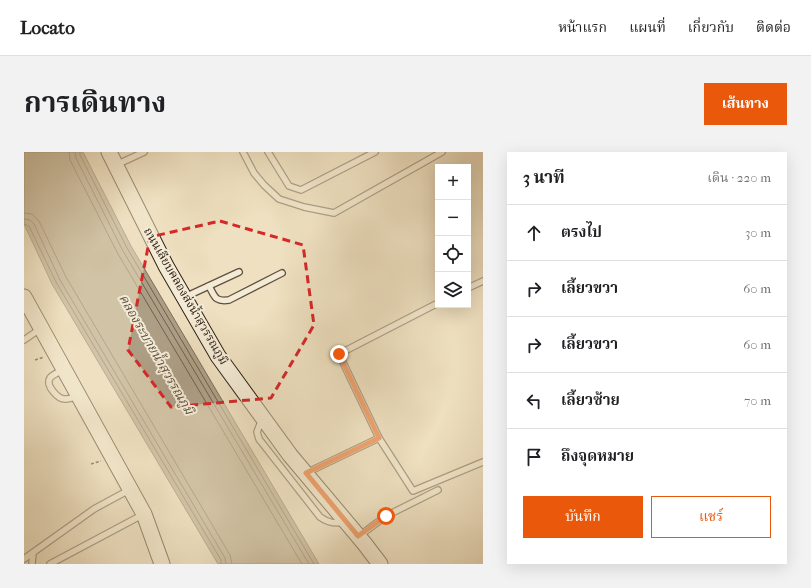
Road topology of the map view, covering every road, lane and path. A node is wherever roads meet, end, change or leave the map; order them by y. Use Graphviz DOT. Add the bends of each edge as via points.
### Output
graph roads {
  1 [pos="144,152"];
  2 [pos="243,152"];
  3 [pos="268,152"];
  4 [pos="375,152"];
  5 [pos="442,152"];
  6 [pos="112,158"];
  7 [pos="239,272"];
  8 [pos="282,273"];
  9 [pos="483,281"];
  10 [pos="209,286"];
  11 [pos="471,287"];
  12 [pos="24,297"];
  13 [pos="184,297"];
  14 [pos="435,306"];
  15 [pos="41,328"];
  16 [pos="24,340"];
  17 [pos="64,369"];
  18 [pos="79,396"];
  19 [pos="263,417"];
  20 [pos="379,438"];
  21 [pos="483,462"];
  22 [pos="306,473"];
  23 [pos="131,489"];
  24 [pos="438,490"];
  25 [pos="144,514"];
  26 [pos="347,522"];
  27 [pos="358,536"];
  28 [pos="33,553"];
  29 [pos="24,559"];
  30 [pos="32,564"];
  31 [pos="50,564"];
  32 [pos="162,564"];
  33 [pos="380,564"];
  1 -- 6 [label="lane"];
  2 -- 5 [label="lane" via="254,173 279,199 334,213"];
  3 -- 4 [label="lane" via="289,186 302,190"];
  6 -- 13 [label="main road, ถนนเลียบคลองส่งน้ำสุวรรณภูมิ"];
  7 -- 10 [label="lane"];
  8 -- 10 [label="lane" via="229,300 217,299"];
  9 -- 11 [label="lane"];
  10 -- 13 [label="lane"];
  12 -- 15 [label="main road"];
  13 -- 19 [label="main road, ถนนเลียบคลองส่งน้ำสุวรรณภูมิ" via="218,356"];
  14 -- 20 [label="lane" via="339,354"];
  15 -- 16 [label="lane"];
  15 -- 17 [label="main road"];
  17 -- 18 [label="main road"];
  17 -- 18 [label="lane" via="51,377 49,385 62,399"];
  18 -- 23 [label="main road"];
  19 -- 22 [label="main road, ถนนเลียบคลองส่งน้ำสุวรรณภูมิ"];
  19 -- 26 [label="lane" via="257,432 259,439 316,511 326,522"];
  20 -- 21 [label="lane" via="413,491"];
  20 -- 22 [label="lane"];
  22 -- 26 [label="main road, ถนนเลียบคลองส่งน้ำสุวรรณภูมิ"];
  23 -- 25 [label="main road"];
  23 -- 28 [label="lane" via="94,509"];
  24 -- 27 [label="lane" via="386,516"];
  25 -- 31 [label="lane"];
  25 -- 32 [label="main road"];
  26 -- 27 [label="main road, ถนนเลียบคลองส่งน้ำสุวรรณภูมิ"];
  27 -- 33 [label="main road, ถนนเลียบคลองส่งน้ำสุวรรณภูมิ"];
  28 -- 29 [label="lane"];
  28 -- 30 [label="lane"];
}
